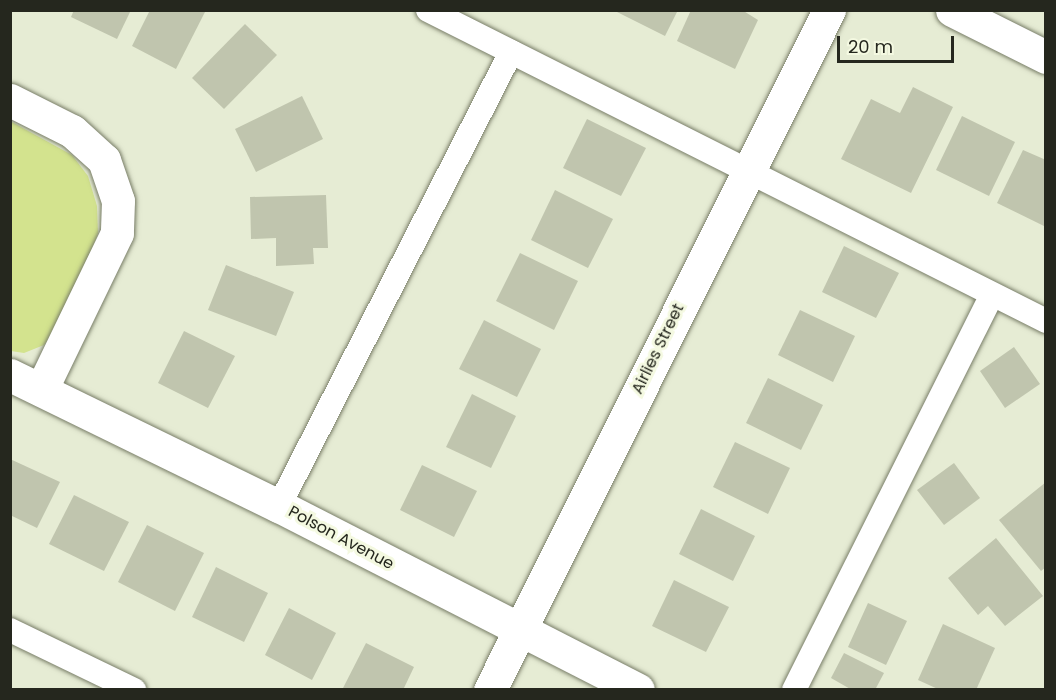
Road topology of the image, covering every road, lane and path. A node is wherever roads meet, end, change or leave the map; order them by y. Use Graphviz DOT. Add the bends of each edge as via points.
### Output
graph roads {
  1 [pos="428,10"];
  2 [pos="829,10"];
  3 [pos="952,10"];
  4 [pos="511,52"];
  5 [pos="1046,57"];
  6 [pos="10,100"];
  7 [pos="746,170"];
  8 [pos="992,295"];
  9 [pos="1046,321"];
  10 [pos="10,375"];
  11 [pos="42,390"];
  12 [pos="279,506"];
  13 [pos="10,630"];
  14 [pos="519,631"];
  15 [pos="134,690"];
  16 [pos="490,690"];
  17 [pos="638,690"];
  18 [pos="794,690"];
  1 -- 4 [label="lane"];
  2 -- 7 [label="street, Airlies Street"];
  3 -- 5 [label="street"];
  4 -- 7 [label="lane"];
  4 -- 12 [label="lane"];
  6 -- 11 [label="street" via="72,131 104,160 118,201 117,233"];
  7 -- 8 [label="lane"];
  7 -- 14 [label="street, Airlies Street"];
  8 -- 9 [label="lane"];
  8 -- 18 [label="lane"];
  10 -- 11 [label="street, Polson Avenue"];
  11 -- 12 [label="street, Polson Avenue"];
  12 -- 14 [label="street, Polson Avenue"];
  13 -- 15 [label="lane"];
  14 -- 16 [label="street, Airlies Street"];
  14 -- 17 [label="street, Polson Avenue"];
}
